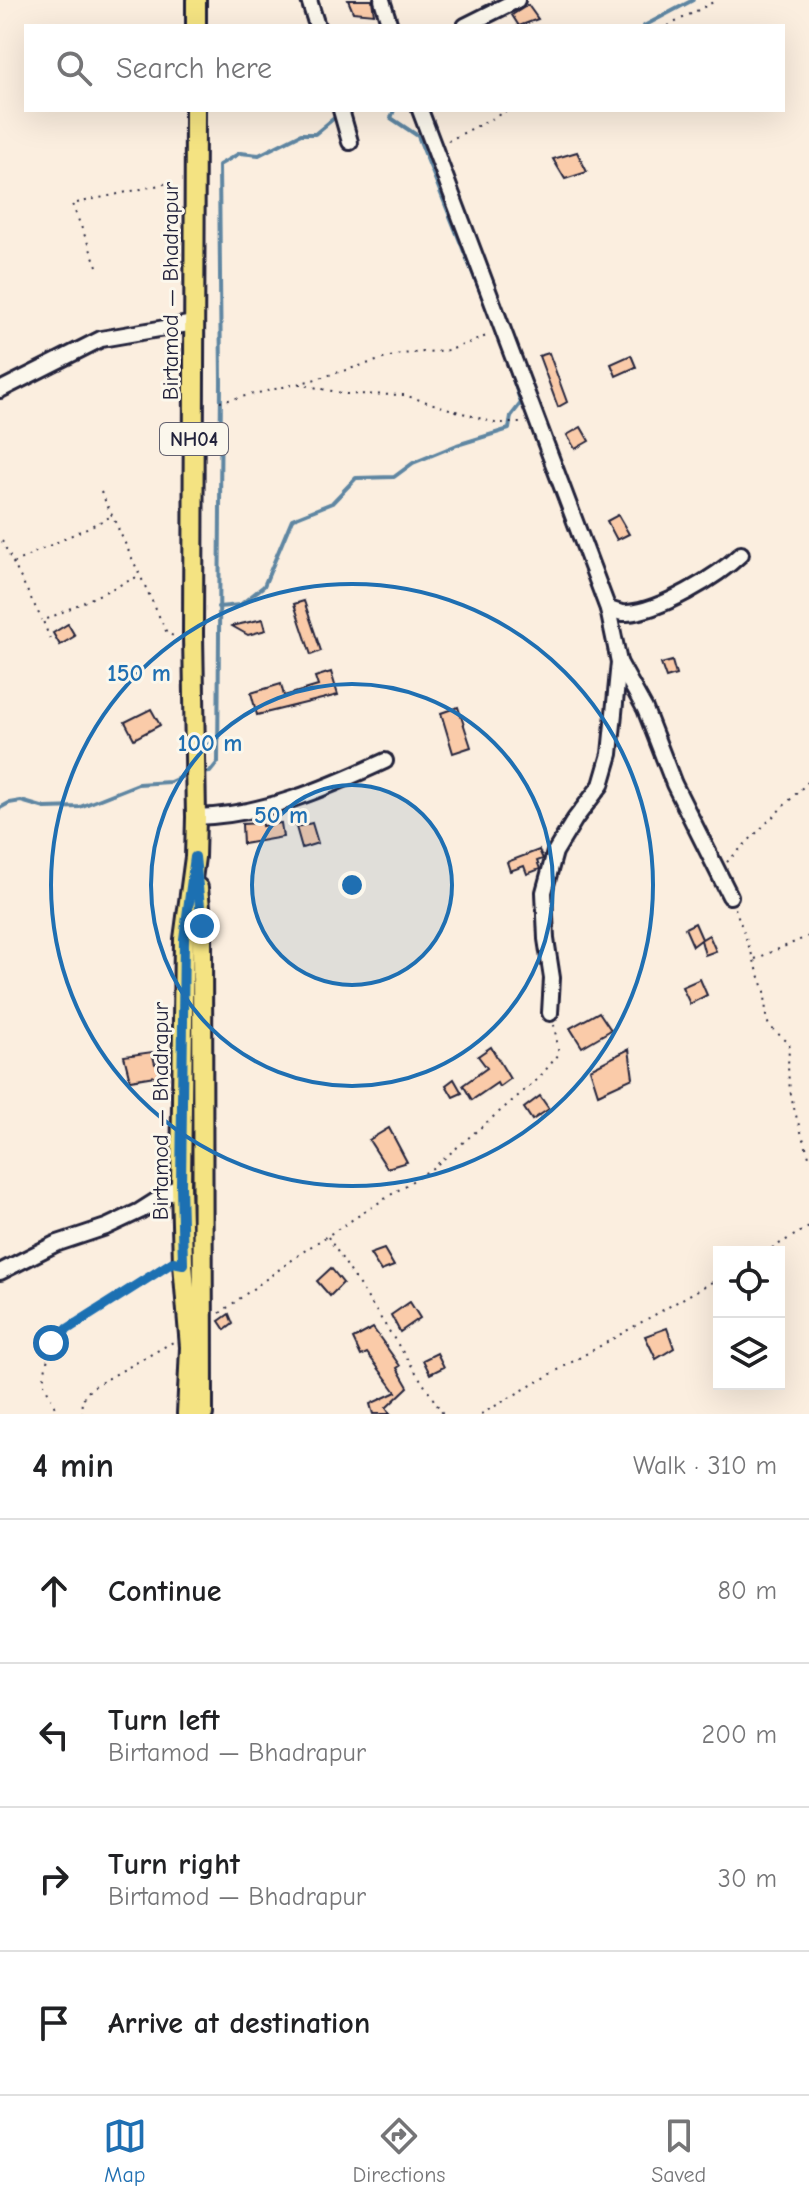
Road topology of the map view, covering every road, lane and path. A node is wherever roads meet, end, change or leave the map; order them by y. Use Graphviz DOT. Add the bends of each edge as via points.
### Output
graph roads {
  1 [pos="196,0"];
  2 [pos="309,0"];
  3 [pos="382,0"];
  4 [pos="517,0"];
  5 [pos="717,0"];
  6 [pos="196,24"];
  7 [pos="316,24"];
  8 [pos="389,24"];
  9 [pos="469,24"];
  10 [pos="672,24"];
  11 [pos="195,112"];
  12 [pos="342,112"];
  13 [pos="421,112"];
  14 [pos="504,112"];
  15 [pos="350,142"];
  16 [pos="436,148"];
  17 [pos="195,178"];
  18 [pos="97,266"];
  19 [pos="194,323"];
  20 [pos="504,330"];
  21 [pos="298,384"];
  22 [pos="0,390"];
  23 [pos="220,402"];
  24 [pos="539,423"];
  25 [pos="101,492"];
  26 [pos="112,516"];
  27 [pos="2,541"];
  28 [pos="741,554"];
  29 [pos="13,563"];
  30 [pos="140,575"];
  31 [pos="608,609"];
  32 [pos="43,621"];
  33 [pos="50,639"];
  34 [pos="194,645"];
  35 [pos="619,662"];
  36 [pos="385,761"];
  37 [pos="809,781"];
  38 [pos="196,817"];
  39 [pos="195,857"];
  40 [pos="718,872"];
  41 [pos="730,896"];
  42 [pos="809,936"];
  43 [pos="753,960"];
  44 [pos="550,1013"];
  45 [pos="809,1156"];
  46 [pos="181,1185"];
  47 [pos="809,1227"];
  48 [pos="327,1236"];
  49 [pos="776,1246"];
  50 [pos="183,1264"];
  51 [pos="0,1272"];
  52 [pos="713,1281"];
  53 [pos="196,1333"];
  54 [pos="58,1414"];
  55 [pos="82,1414"];
  56 [pos="187,1414"];
  57 [pos="203,1414"];
  58 [pos="443,1414"];
  59 [pos="481,1414"];
  1 -- 6 [label="main road"];
  2 -- 7 [label="street"];
  3 -- 8 [label="street"];
  4 -- 9 [label="street"];
  5 -- 10 [label="path"];
  11 -- 17 [label="main road, Birtamod — Bhadrapur / NH04"];
  12 -- 15 [label="street"];
  13 -- 16 [label="street"];
  14 -- 16 [label="path"];
  16 -- 20 [label="street"];
  17 -- 18 [label="path" via="72,204"];
  17 -- 19 [label="main road, Birtamod — Bhadrapur / NH04"];
  19 -- 22 [label="street" via="101,339"];
  19 -- 34 [label="main road, Birtamod — Bhadrapur / NH04"];
  20 -- 21 [label="path" via="450,350 400,354"];
  20 -- 24 [label="street"];
  21 -- 23 [label="path"];
  21 -- 24 [label="path" via="346,394 404,395 495,423"];
  24 -- 31 [label="street"];
  25 -- 26 [label="path"];
  26 -- 29 [label="path"];
  26 -- 30 [label="path"];
  27 -- 29 [label="path"];
  28 -- 31 [label="street" via="725,569 658,604 625,614"];
  29 -- 32 [label="path"];
  30 -- 32 [label="path"];
  30 -- 34 [label="path" via="167,633"];
  31 -- 35 [label="street"];
  32 -- 33 [label="path"];
  34 -- 38 [label="main road, Birtamod — Bhadrapur / NH04"];
  35 -- 40 [label="street"];
  35 -- 44 [label="street" via="610,754 601,785 555,852 544,892"];
  36 -- 38 [label="street" via="278,805"];
  37 -- 40 [label="path"];
  38 -- 39 [label="main road, Birtamod — Bhadrapur / NH04"];
  39 -- 46 [label="main road, Birtamod — Bhadrapur / NH04" via="184,939"];
  39 -- 53 [label="main road, Birtamod — Bhadrapur / NH04" via="202,926"];
  40 -- 41 [label="street"];
  41 -- 43 [label="path"];
  42 -- 43 [label="path"];
  43 -- 45 [label="path" via="765,991 769,1026 790,1044 786,1067"];
  44 -- 48 [label="path" via="559,1054 538,1079 434,1167"];
  46 -- 50 [label="main road, Birtamod — Bhadrapur / NH04"];
  46 -- 51 [label="street" via="117,1222 55,1244"];
  47 -- 49 [label="path"];
  48 -- 53 [label="path"];
  48 -- 58 [label="path"];
  50 -- 53 [label="main road, Birtamod — Bhadrapur / NH04"];
  50 -- 54 [label="path" via="173,1262 51,1343 43,1381"];
  52 -- 59 [label="path"];
  53 -- 55 [label="path" via="93,1387 84,1395"];
  53 -- 56 [label="main road, Birtamod — Bhadrapur / NH04"];
  53 -- 57 [label="main road, Birtamod — Bhadrapur / NH04"];
}
